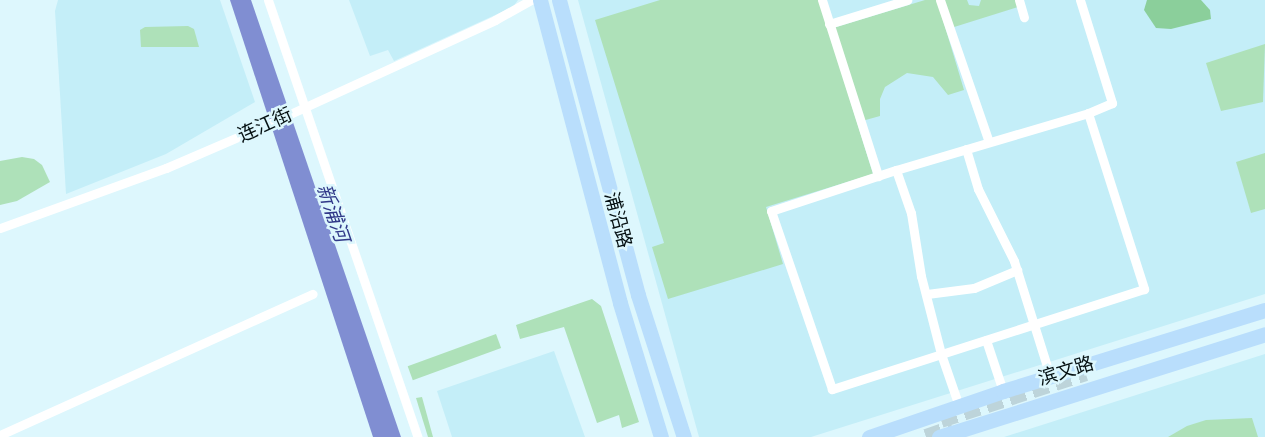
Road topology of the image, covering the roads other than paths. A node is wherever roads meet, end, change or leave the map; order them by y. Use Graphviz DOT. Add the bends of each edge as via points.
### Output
graph roads {
  1 [pos="268,0"];
  2 [pos="559,0"];
  3 [pos="822,0"];
  4 [pos="907,0"];
  5 [pos="940,0"];
  6 [pos="1019,0"];
  7 [pos="1080,0"];
  8 [pos="528,3"];
  9 [pos="542,6"];
  10 [pos="1024,17"];
  11 [pos="829,24"];
  12 [pos="302,108"];
  13 [pos="1088,113"];
  14 [pos="990,142"];
  15 [pos="966,149"];
  16 [pos="896,170"];
  17 [pos="878,176"];
  18 [pos="0,228"];
  19 [pos="1016,270"];
  20 [pos="313,294"];
  21 [pos="927,294"];
  22 [pos="1265,310"];
  23 [pos="1034,325"];
  24 [pos="1265,334"];
  25 [pos="986,340"];
  26 [pos="941,354"];
  27 [pos="1050,376"];
  28 [pos="1003,391"];
  29 [pos="959,406"];
  30 [pos="0,435"];
  31 [pos="418,437"];
  32 [pos="661,437"];
  33 [pos="684,437"];
  34 [pos="869,437"];
  35 [pos="939,437"];
  1 -- 12 [label="street"];
  2 -- 33 [label="main road, 浦沿路" via="638,296"];
  3 -- 11 [label="street"];
  4 -- 11 [label="street"];
  5 -- 14 [label="street"];
  6 -- 10 [label="street"];
  7 -- 13 [label="street" via="1112,103"];
  8 -- 9 [label="street, 连江街"];
  8 -- 12 [label="street, 连江街"];
  9 -- 32 [label="main road, 浦沿路" via="620,303"];
  11 -- 17 [label="street"];
  12 -- 18 [label="street, 连江街" via="157,172"];
  12 -- 31 [label="street"];
  13 -- 14 [label="street"];
  13 -- 23 [label="street" via="1144,289"];
  14 -- 15 [label="street"];
  15 -- 16 [label="street"];
  15 -- 19 [label="street" via="978,189"];
  16 -- 17 [label="street"];
  16 -- 21 [label="street" via="911,213"];
  17 -- 26 [label="street" via="772,211 832,389"];
  19 -- 21 [label="street" via="974,288"];
  19 -- 23 [label="street"];
  20 -- 30 [label="street"];
  21 -- 26 [label="street"];
  22 -- 27 [label="main road, 滨文路"];
  23 -- 25 [label="street"];
  23 -- 27 [label="street"];
  24 -- 35 [label="main road, 滨文路"];
  25 -- 26 [label="street"];
  25 -- 28 [label="street"];
  26 -- 29 [label="street"];
  27 -- 28 [label="main road, 滨文路"];
  28 -- 29 [label="main road, 滨文路"];
  29 -- 34 [label="main road, 滨文路"];
}
